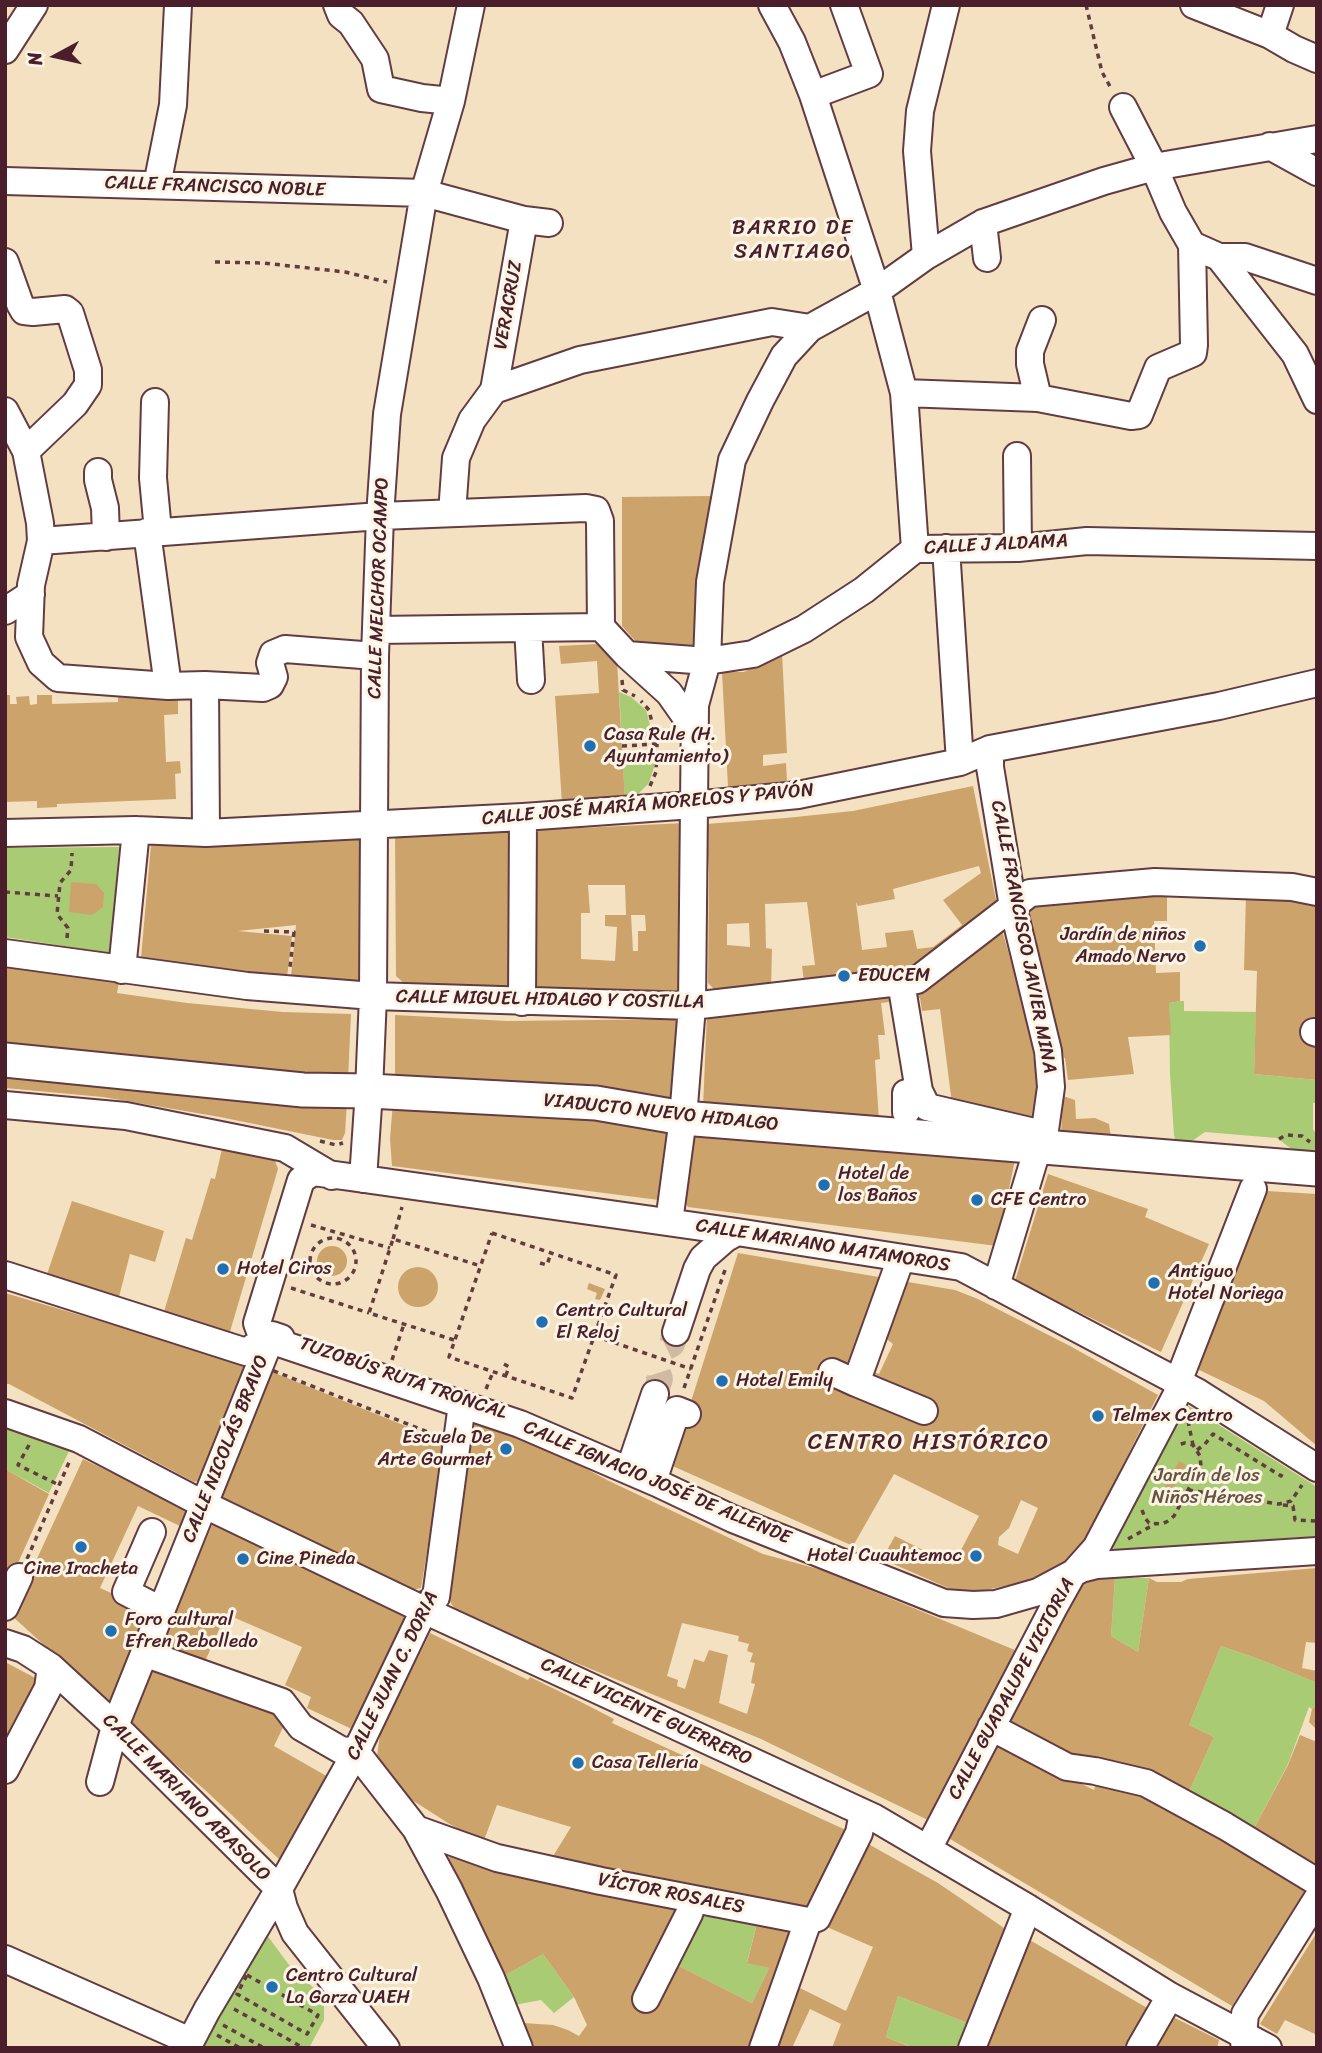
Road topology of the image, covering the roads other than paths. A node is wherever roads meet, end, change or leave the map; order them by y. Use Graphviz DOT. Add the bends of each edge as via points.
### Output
graph roads {
  1 [pos="34,5"];
  2 [pos="178,5"];
  3 [pos="337,5"];
  4 [pos="471,5"];
  5 [pos="772,5"];
  6 [pos="844,5"];
  7 [pos="946,5"];
  8 [pos="1194,5"];
  9 [pos="1280,5"];
  10 [pos="1269,35"];
  11 [pos="5,50"];
  12 [pos="1317,59"];
  13 [pos="813,95"];
  14 [pos="451,101"];
  15 [pos="1122,107"];
  16 [pos="1317,139"];
  17 [pos="1270,146"];
  18 [pos="1154,167"];
  19 [pos="1317,172"];
  20 [pos="5,181"];
  21 [pos="157,185"];
  22 [pos="424,193"];
  23 [pos="536,221"];
  24 [pos="983,223"];
  25 [pos="1192,245"];
  26 [pos="926,256"];
  27 [pos="1219,257"];
  28 [pos="987,258"];
  29 [pos="5,262"];
  30 [pos="1317,281"];
  31 [pos="877,290"];
  32 [pos="1042,320"];
  33 [pos="810,328"];
  34 [pos="1314,387"];
  35 [pos="494,390"];
  36 [pos="904,393"];
  37 [pos="1038,398"];
  38 [pos="155,402"];
  39 [pos="5,411"];
  40 [pos="26,451"];
  41 [pos="1017,456"];
  42 [pos="98,472"];
  43 [pos="452,513"];
  44 [pos="380,516"];
  45 [pos="152,532"];
  46 [pos="106,537"];
  47 [pos="41,541"];
  48 [pos="1317,546"];
  49 [pos="946,548"];
  50 [pos="1018,548"];
  51 [pos="915,549"];
  52 [pos="31,594"];
  53 [pos="5,611"];
  54 [pos="601,627"];
  55 [pos="528,628"];
  56 [pos="376,643"];
  57 [pos="627,655"];
  58 [pos="707,661"];
  59 [pos="531,680"];
  60 [pos="1317,683"];
  61 [pos="205,685"];
  62 [pos="168,686"];
  63 [pos="695,730"];
  64 [pos="990,749"];
  65 [pos="960,762"];
  66 [pos="693,805"];
  67 [pos="523,817"];
  68 [pos="375,824"];
  69 [pos="136,830"];
  70 [pos="5,833"];
  71 [pos="206,833"];
  72 [pos="1317,892"];
  73 [pos="1013,907"];
  74 [pos="5,953"];
  75 [pos="122,970"];
  76 [pos="901,982"];
  77 [pos="373,996"];
  78 [pos="522,1002"];
  79 [pos="692,1006"];
  80 [pos="5,1059"];
  81 [pos="369,1091"];
  82 [pos="5,1103"];
  83 [pos="683,1118"];
  84 [pos="1038,1147"];
  85 [pos="1317,1169"];
  86 [pos="348,1177"];
  87 [pos="1253,1189"];
  88 [pos="669,1222"];
  89 [pos="732,1235"];
  90 [pos="900,1261"];
  91 [pos="5,1277"];
  92 [pos="996,1286"];
  93 [pos="676,1332"];
  94 [pos="269,1339"];
  95 [pos="832,1372"];
  96 [pos="856,1383"];
  97 [pos="1177,1388"];
  98 [pos="655,1394"];
  99 [pos="472,1401"];
  100 [pos="924,1411"];
  101 [pos="682,1412"];
  102 [pos="5,1413"];
  103 [pos="642,1473"];
  104 [pos="1312,1477"];
  105 [pos="203,1504"];
  106 [pos="152,1532"];
  107 [pos="1317,1545"];
  108 [pos="1317,1551"];
  109 [pos="1076,1571"];
  110 [pos="19,1577"];
  111 [pos="5,1608"];
  112 [pos="161,1610"];
  113 [pos="424,1610"];
  114 [pos="5,1643"];
  115 [pos="144,1653"];
  116 [pos="51,1667"];
  117 [pos="115,1726"];
  118 [pos="991,1727"];
  119 [pos="356,1752"];
  120 [pos="5,1770"];
  121 [pos="100,1782"];
  122 [pos="863,1812"];
  123 [pos="416,1829"];
  124 [pos="928,1849"];
  125 [pos="1317,1882"];
  126 [pos="279,1889"];
  127 [pos="694,1899"];
  128 [pos="1317,1899"];
  129 [pos="1028,1908"];
  130 [pos="808,1921"];
  131 [pos="5,1959"];
  132 [pos="1170,1996"];
  133 [pos="646,1998"];
  134 [pos="197,2041"];
  135 [pos="1239,2043"];
  136 [pos="386,2048"];
  137 [pos="519,2048"];
  138 [pos="763,2048"];
  139 [pos="972,2048"];
  140 [pos="1140,2048"];
  141 [pos="1268,2048"];
  1 -- 11 [label="street"];
  2 -- 21 [label="street" via="173,105"];
  3 -- 14 [label="street" via="375,59 381,89"];
  4 -- 14 [label="street, CALLE MELCHOR OCAMPO"];
  5 -- 13 [label="street"];
  6 -- 13 [label="street" via="869,74"];
  7 -- 26 [label="street" via="920,111 917,151"];
  8 -- 10 [label="street"];
  9 -- 10 [label="street"];
  10 -- 12 [label="street"];
  13 -- 31 [label="street"];
  14 -- 22 [label="street, CALLE MELCHOR OCAMPO"];
  15 -- 18 [label="street"];
  16 -- 17 [label="street"];
  17 -- 18 [label="street"];
  17 -- 19 [label="street"];
  18 -- 24 [label="street"];
  18 -- 25 [label="street"];
  20 -- 21 [label="street, CALLE FRANCISCO NOBLE"];
  21 -- 22 [label="street, CALLE FRANCISCO NOBLE"];
  22 -- 23 [label="street, CALLE FRANCISCO NOBLE"];
  22 -- 44 [label="street, CALLE MELCHOR OCAMPO" via="387,414"];
  23 -- 35 [label="street, VERACRUZ"];
  24 -- 26 [label="street"];
  24 -- 28 [label="street"];
  25 -- 27 [label="street"];
  25 -- 37 [label="street" via="1193,353 1158,368 1139,415"];
  26 -- 31 [label="street"];
  27 -- 30 [label="street" via="1245,257"];
  27 -- 34 [label="street" via="1295,354"];
  29 -- 40 [label="street" via="24,311 65,309 69,313 88,370 88,385 75,404"];
  31 -- 33 [label="street"];
  31 -- 36 [label="street"];
  32 -- 37 [label="street" via="1030,351"];
  33 -- 35 [label="street" via="772,322 580,360"];
  33 -- 58 [label="street" via="784,356 732,460 710,582"];
  35 -- 43 [label="street" via="472,421 456,458"];
  36 -- 37 [label="street"];
  36 -- 51 [label="street"];
  38 -- 45 [label="street"];
  39 -- 40 [label="street"];
  40 -- 47 [label="street"];
  41 -- 50 [label="street"];
  42 -- 46 [label="street"];
  43 -- 44 [label="street"];
  43 -- 54 [label="street" via="596,510 600,521"];
  44 -- 45 [label="street"];
  44 -- 56 [label="street, CALLE MELCHOR OCAMPO"];
  45 -- 46 [label="street"];
  45 -- 62 [label="street"];
  46 -- 47 [label="street"];
  47 -- 52 [label="street"];
  48 -- 50 [label="street, CALLE J ALDAMA" via="1087,541"];
  49 -- 50 [label="street, CALLE J ALDAMA"];
  49 -- 51 [label="street, CALLE J ALDAMA"];
  49 -- 65 [label="street"];
  51 -- 58 [label="street, CALLE J ALDAMA" via="804,629 754,654"];
  52 -- 53 [label="street"];
  52 -- 62 [label="street" via="29,636 41,663 58,678"];
  54 -- 55 [label="street"];
  54 -- 57 [label="street"];
  55 -- 56 [label="street"];
  55 -- 59 [label="street"];
  56 -- 61 [label="street" via="285,649 273,654 274,677 263,688"];
  56 -- 68 [label="street, CALLE MELCHOR OCAMPO"];
  57 -- 58 [label="street, CALLE J ALDAMA"];
  57 -- 63 [label="street" via="668,693"];
  58 -- 63 [label="street" via="695,705"];
  60 -- 64 [label="street, CALLE JOSÉ MARÍA MORELOS Y PAVÓN"];
  61 -- 62 [label="street"];
  61 -- 71 [label="street"];
  63 -- 66 [label="street"];
  64 -- 65 [label="street, CALLE JOSÉ MARÍA MORELOS Y PAVÓN"];
  64 -- 73 [label="street, CALLE FRANCISCO JAVIER MINA"];
  65 -- 66 [label="street, CALLE JOSÉ MARÍA MORELOS Y PAVÓN" via="798,795"];
  66 -- 67 [label="street, CALLE JOSÉ MARÍA MORELOS Y PAVÓN"];
  66 -- 79 [label="street"];
  67 -- 68 [label="street, CALLE JOSÉ MARÍA MORELOS Y PAVÓN"];
  67 -- 78 [label="street"];
  68 -- 71 [label="street, CALLE JOSÉ MARÍA MORELOS Y PAVÓN"];
  68 -- 77 [label="street, CALLE MELCHOR OCAMPO"];
  69 -- 70 [label="street, CALLE JOSÉ MARÍA MORELOS Y PAVÓN"];
  69 -- 71 [label="street, CALLE JOSÉ MARÍA MORELOS Y PAVÓN"];
  69 -- 75 [label="street"];
  72 -- 73 [label="street, CALLE MIGUEL HIDALGO Y COSTILLA" via="1155,882 1030,893"];
  73 -- 76 [label="street, CALLE MIGUEL HIDALGO Y COSTILLA" via="917,980"];
  73 -- 84 [label="street, CALLE FRANCISCO JAVIER MINA" via="1050,1068 1045,1130"];
  74 -- 75 [label="street, CALLE MIGUEL HIDALGO Y COSTILLA"];
  75 -- 77 [label="street, CALLE MIGUEL HIDALGO Y COSTILLA"];
  76 -- 79 [label="street, CALLE MIGUEL HIDALGO Y COSTILLA"];
  76 -- 84 [label="street" via="912,1101 1030,1131"];
  77 -- 78 [label="street, CALLE MIGUEL HIDALGO Y COSTILLA"];
  77 -- 81 [label="street, CALLE MELCHOR OCAMPO"];
  78 -- 79 [label="street, CALLE MIGUEL HIDALGO Y COSTILLA"];
  79 -- 83 [label="street"];
  80 -- 81 [label="main road, VIADUCTO NUEVO HIDALGO" via="303,1090"];
  81 -- 83 [label="main road, VIADUCTO NUEVO HIDALGO" via="596,1103"];
  81 -- 86 [label="street, CALLE MELCHOR OCAMPO"];
  82 -- 86 [label="street" via="128,1112 292,1142"];
  83 -- 84 [label="main road, VIADUCTO NUEVO HIDALGO"];
  83 -- 88 [label="street"];
  84 -- 85 [label="main road, VIADUCTO NUEVO HIDALGO"];
  84 -- 92 [label="street, CALLE FRANCISCO JAVIER MINA"];
  86 -- 88 [label="street, CALLE MARIANO MATAMOROS"];
  86 -- 89 [label="street" via="347,1185"];
  86 -- 94 [label="street, CALLE NICOLÁS BRAVO" via="313,1172 301,1180 257,1323"];
  87 -- 97 [label="street, CALLE GUADALUPE VICTORIA"];
  88 -- 89 [label="street, CALLE MARIANO MATAMOROS"];
  89 -- 90 [label="street"];
  89 -- 93 [label="street" via="703,1258"];
  90 -- 92 [label="street, CALLE MARIANO MATAMOROS" via="961,1267"];
  90 -- 96 [label="street"];
  90 -- 97 [label="street" via="958,1275"];
  91 -- 94 [label="street" via="247,1355"];
  92 -- 97 [label="street, CALLE MARIANO MATAMOROS"];
  94 -- 99 [label="street, CALLE IGNACIO JOSÉ DE ALLENDE"];
  94 -- 103 [label="street, TUZOBÚS RUTA TRONCAL" via="272,1335 524,1420"];
  94 -- 105 [label="street, CALLE NICOLÁS BRAVO"];
  95 -- 96 [label="street"];
  96 -- 100 [label="street"];
  97 -- 104 [label="street"];
  97 -- 109 [label="street, CALLE GUADALUPE VICTORIA" via="1096,1548"];
  98 -- 103 [label="street"];
  99 -- 103 [label="street, CALLE IGNACIO JOSÉ DE ALLENDE"];
  99 -- 113 [label="street, CALLE JUAN C. DORIA" via="436,1597"];
  101 -- 103 [label="street"];
  102 -- 105 [label="street, CALLE VICENTE GUERRERO" via="79,1439"];
  103 -- 109 [label="street, CALLE IGNACIO JOSÉ DE ALLENDE" via="733,1519 944,1603 996,1604 1038,1592"];
  105 -- 112 [label="street, CALLE NICOLÁS BRAVO"];
  105 -- 113 [label="street, CALLE VICENTE GUERRERO"];
  106 -- 112 [label="street" via="126,1592"];
  107 -- 109 [label="street" via="1120,1554 1104,1556"];
  108 -- 109 [label="street, CALLE IGNACIO JOSÉ DE ALLENDE" via="1116,1563"];
  109 -- 118 [label="street, CALLE GUADALUPE VICTORIA"];
  110 -- 111 [label="street"];
  112 -- 115 [label="street, CALLE NICOLÁS BRAVO"];
  113 -- 119 [label="street, CALLE JUAN C. DORIA"];
  113 -- 122 [label="street, CALLE VICENTE GUERRERO"];
  114 -- 116 [label="street, CALLE MARIANO ABASOLO"];
  115 -- 117 [label="street, CALLE NICOLÁS BRAVO"];
  115 -- 119 [label="street" via="282,1702 302,1727 341,1751"];
  116 -- 117 [label="street, CALLE MARIANO ABASOLO"];
  116 -- 120 [label="street" via="48,1688"];
  117 -- 121 [label="street, CALLE NICOLÁS BRAVO"];
  117 -- 126 [label="street, CALLE MARIANO ABASOLO"];
  118 -- 124 [label="street, CALLE GUADALUPE VICTORIA"];
  118 -- 125 [label="street" via="1067,1767 1146,1783"];
  119 -- 123 [label="street"];
  119 -- 126 [label="street, CALLE JUAN C. DORIA"];
  122 -- 124 [label="street, CALLE VICENTE GUERRERO"];
  122 -- 130 [label="street" via="859,1833 817,1918"];
  123 -- 127 [label="street, VÍCTOR ROSALES" via="497,1858"];
  123 -- 137 [label="street" via="491,1978"];
  124 -- 129 [label="street, CALLE VICENTE GUERRERO"];
  126 -- 134 [label="street, CALLE JUAN C. DORIA"];
  126 -- 136 [label="street, CALLE MARIANO ABASOLO" via="296,1933"];
  127 -- 130 [label="street, VÍCTOR ROSALES"];
  127 -- 133 [label="street"];
  128 -- 135 [label="street" via="1244,2014"];
  129 -- 132 [label="street, CALLE VICENTE GUERRERO"];
  129 -- 139 [label="street"];
  130 -- 138 [label="street"];
  131 -- 134 [label="street"];
  132 -- 135 [label="street, CALLE VICENTE GUERRERO"];
  132 -- 140 [label="street"];
  135 -- 141 [label="street, CALLE VICENTE GUERRERO"];
}
